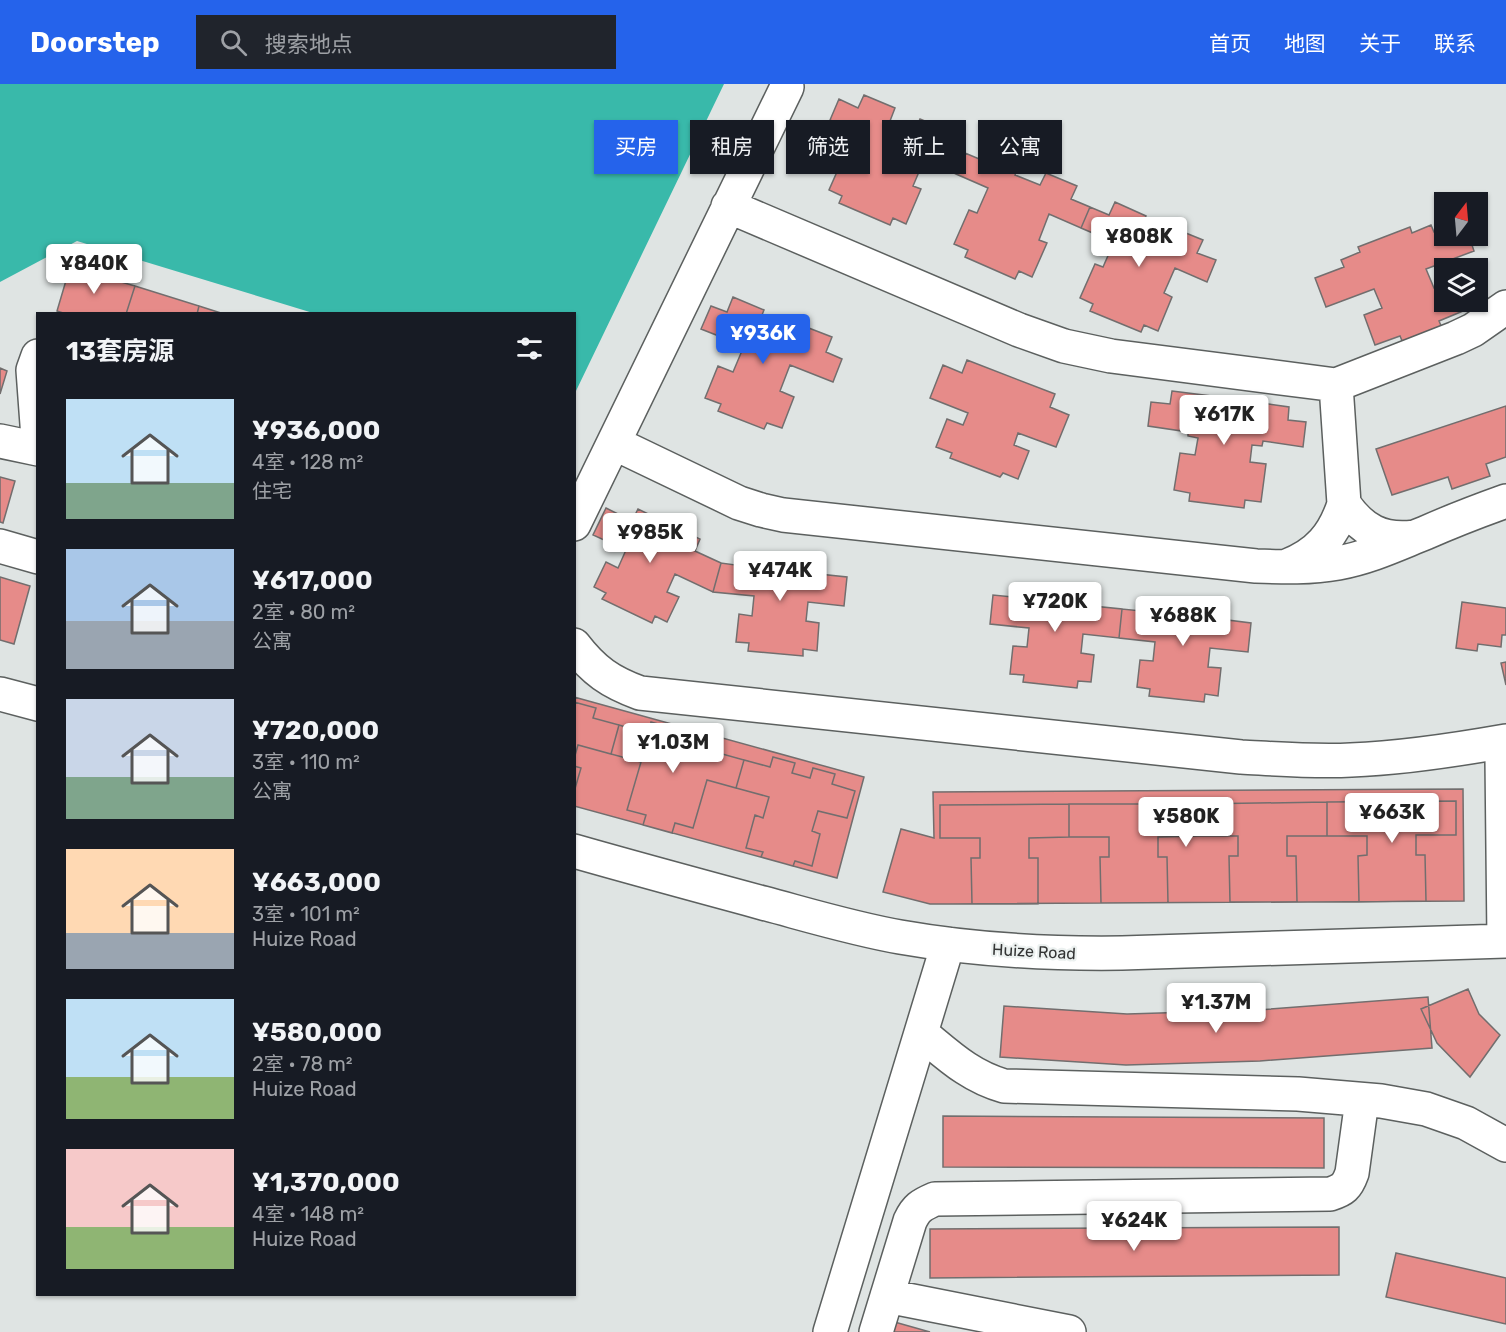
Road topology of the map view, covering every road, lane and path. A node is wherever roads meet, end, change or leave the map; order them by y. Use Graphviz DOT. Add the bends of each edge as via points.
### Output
graph roads {
  1 [pos="787,87"];
  2 [pos="728,206"];
  3 [pos="1506,307"];
  4 [pos="36,361"];
  5 [pos="1336,385"];
  6 [pos="36,410"];
  7 [pos="0,441"];
  8 [pos="614,443"];
  9 [pos="36,449"];
  10 [pos="1506,501"];
  11 [pos="1344,504"];
  12 [pos="576,520"];
  13 [pos="1416,537"];
  14 [pos="0,546"];
  15 [pos="36,556"];
  16 [pos="1283,567"];
  17 [pos="576,648"];
  18 [pos="0,694"];
  19 [pos="36,703"];
  20 [pos="1500,747"];
  21 [pos="576,852"];
  22 [pos="1505,940"];
  23 [pos="948,945"];
  24 [pos="921,1033"];
  25 [pos="1362,1100"];
  26 [pos="1506,1145"];
  27 [pos="887,1296"];
  28 [pos="830,1332"];
  29 [pos="876,1332"];
  30 [pos="1069,1332"];
  1 -- 2 [label="street"];
  2 -- 5 [label="street" via="1064,346 1112,356"];
  2 -- 8 [label="street"];
  3 -- 5 [label="street" via="1456,338"];
  4 -- 6 [label="street"];
  5 -- 11 [label="street"];
  7 -- 9 [label="street"];
  8 -- 12 [label="street"];
  8 -- 16 [label="street" via="740,503 783,515"];
  10 -- 13 [label="street"];
  11 -- 13 [label="street" via="1372,531 1386,537"];
  11 -- 16 [label="street" via="1324,543 1312,554"];
  13 -- 16 [label="street" via="1338,563"];
  14 -- 15 [label="street"];
  17 -- 20 [label="street" via="602,675 640,693 661,696 1241,757 1349,760"];
  18 -- 19 [label="street"];
  20 -- 22 [label="street"];
  21 -- 23 [label="street, Huize Road" via="837,923"];
  22 -- 23 [label="street, Huize Road" via="1067,954"];
  23 -- 24 [label="street"];
  24 -- 25 [label="street" via="972,1074 1004,1086 1298,1094"];
  24 -- 28 [label="street"];
  25 -- 26 [label="street" via="1426,1109 1466,1123"];
  25 -- 27 [label="street" via="1352,1173 1340,1191 935,1200 922,1205 910,1221"];
  27 -- 29 [label="street"];
  27 -- 30 [label="street"];
}
